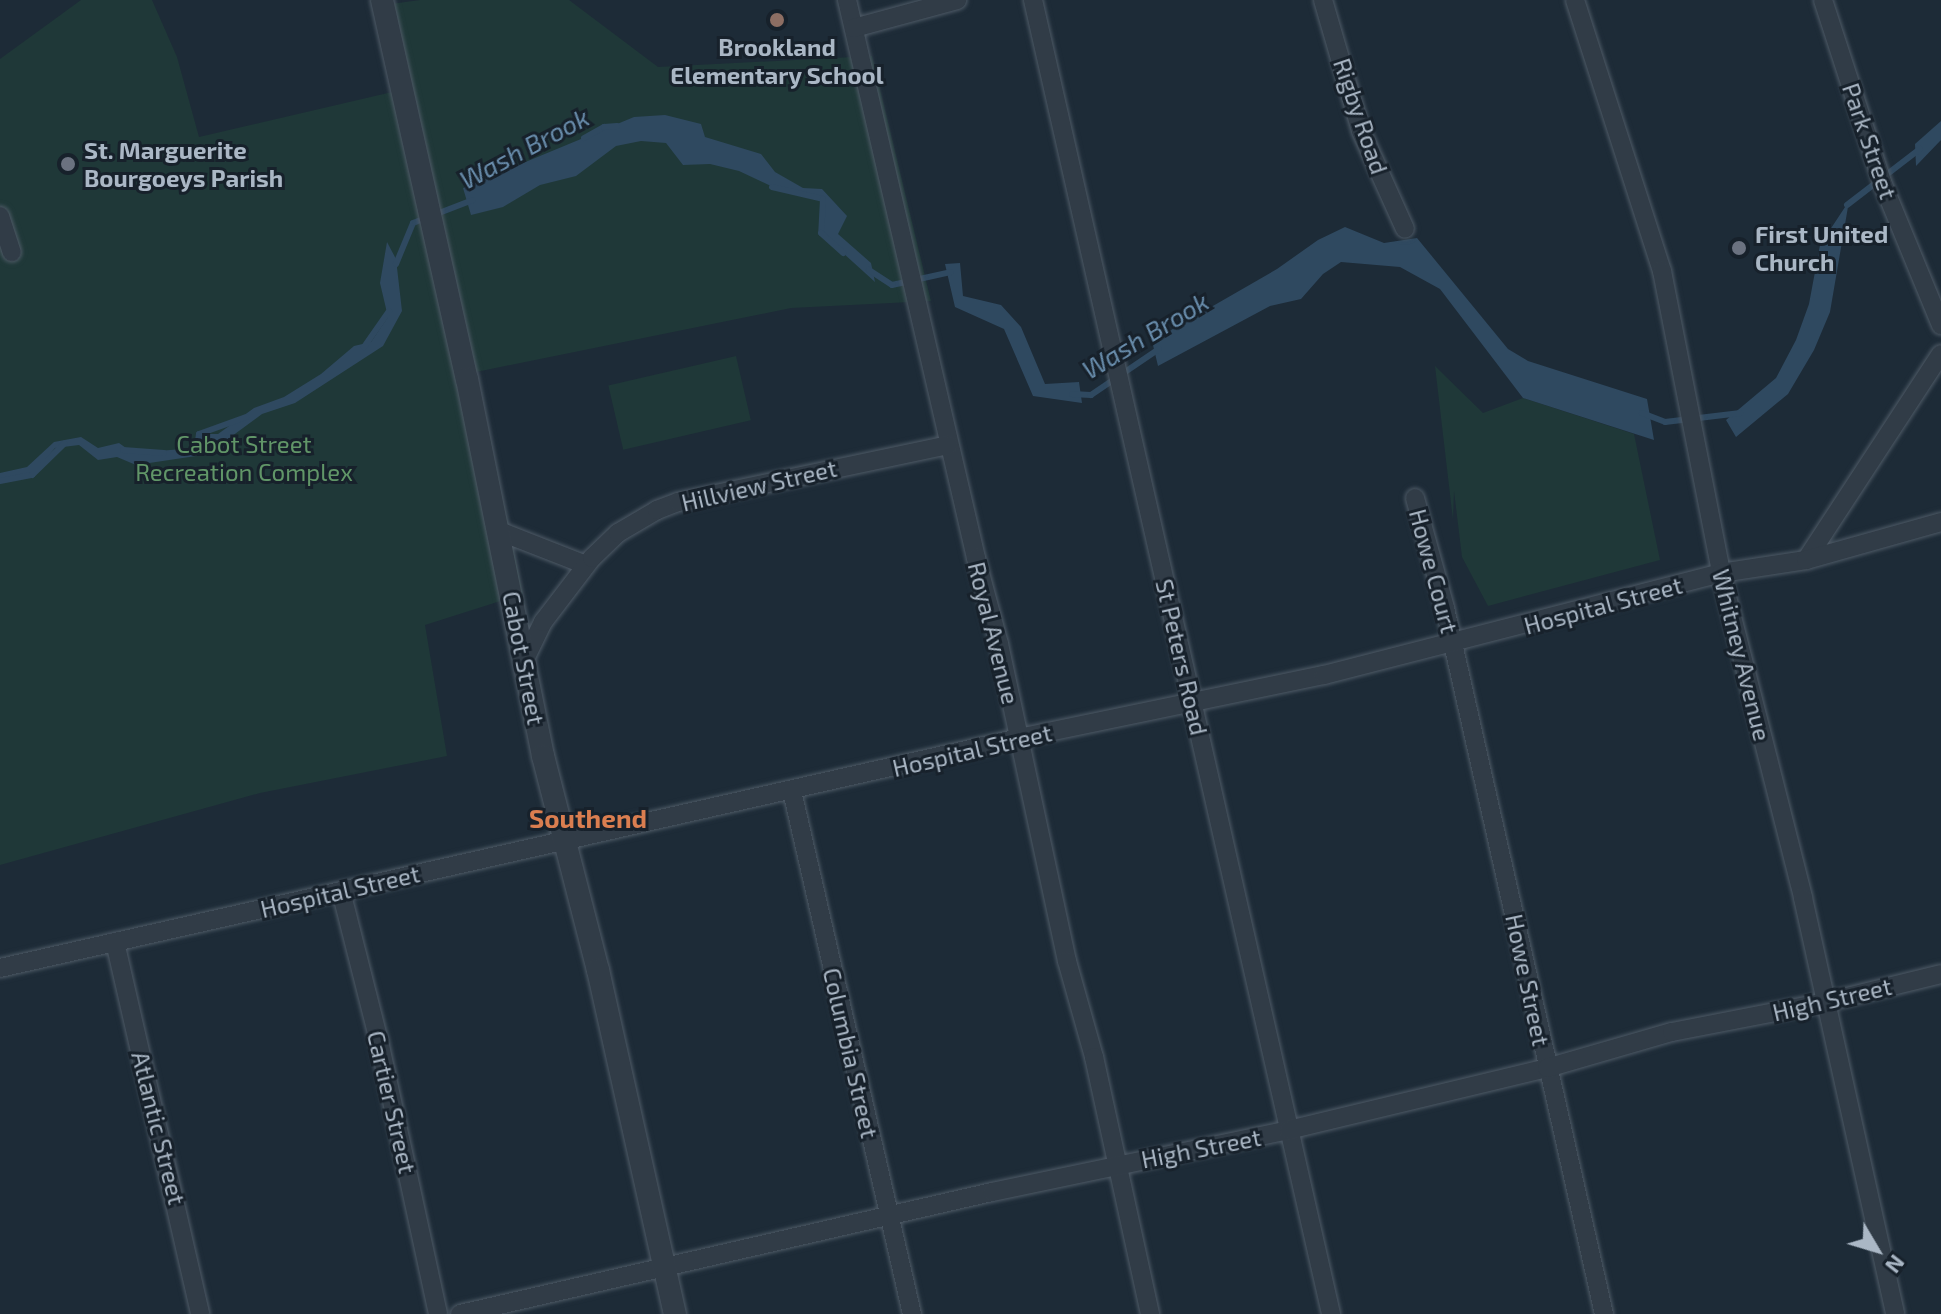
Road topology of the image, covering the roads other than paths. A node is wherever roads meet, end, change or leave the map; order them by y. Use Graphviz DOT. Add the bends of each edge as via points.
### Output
graph roads {
  1 [pos="382,0"];
  2 [pos="847,0"];
  3 [pos="957,0"];
  4 [pos="1033,0"];
  5 [pos="1323,0"];
  6 [pos="1575,0"];
  7 [pos="1823,0"];
  8 [pos="854,28"];
  9 [pos="0,216"];
  10 [pos="1405,229"];
  11 [pos="12,252"];
  12 [pos="1941,325"];
  13 [pos="1941,354"];
  14 [pos="949,445"];
  15 [pos="1415,498"];
  16 [pos="1941,522"];
  17 [pos="499,531"];
  18 [pos="1806,560"];
  19 [pos="586,565"];
  20 [pos="1721,573"];
  21 [pos="1453,645"];
  22 [pos="525,659"];
  23 [pos="1193,703"];
  24 [pos="1019,738"];
  25 [pos="792,791"];
  26 [pos="566,841"];
  27 [pos="341,891"];
  28 [pos="115,942"];
  29 [pos="0,968"];
  30 [pos="1941,974"];
  31 [pos="1826,1002"];
  32 [pos="1547,1068"];
  33 [pos="1289,1130"];
  34 [pos="1118,1164"];
  35 [pos="888,1216"];
  36 [pos="665,1268"];
  37 [pos="200,1314"];
  38 [pos="438,1314"];
  39 [pos="460,1314"];
  40 [pos="675,1314"];
  41 [pos="912,1314"];
  42 [pos="1150,1314"];
  43 [pos="1331,1314"];
  44 [pos="1604,1314"];
  45 [pos="1895,1314"];
  1 -- 17 [label="street, Cabot Street"];
  2 -- 8 [label="street, Royal Avenue"];
  3 -- 8 [label="street"];
  4 -- 23 [label="street, St Peters Road"];
  5 -- 10 [label="street, Rigby Road" via="1361,131"];
  6 -- 20 [label="street, Whitney Avenue" via="1662,271"];
  7 -- 12 [label="street, Park Street" via="1882,182"];
  8 -- 14 [label="street, Royal Avenue"];
  9 -- 11 [label="street"];
  13 -- 18 [label="street"];
  14 -- 19 [label="street, Hillview Street" via="678,502 627,527"];
  14 -- 24 [label="street, Royal Avenue"];
  15 -- 21 [label="street, Howe Court"];
  16 -- 18 [label="street, Hospital Street"];
  17 -- 19 [label="street"];
  17 -- 22 [label="street, Cabot Street"];
  18 -- 20 [label="street, Hospital Street"];
  19 -- 22 [label="street, Hillview Street" via="543,622"];
  20 -- 21 [label="street, Hospital Street"];
  20 -- 31 [label="street, Whitney Avenue"];
  21 -- 23 [label="street, Hospital Street"];
  21 -- 32 [label="street, Howe Street"];
  22 -- 26 [label="street, Cabot Street"];
  23 -- 24 [label="street, Hospital Street"];
  23 -- 33 [label="street, St Peters Road"];
  24 -- 25 [label="street, Hospital Street"];
  24 -- 34 [label="street, Royal Avenue"];
  25 -- 26 [label="street, Hospital Street"];
  25 -- 35 [label="street, Columbia Street"];
  26 -- 27 [label="street, Hospital Street"];
  26 -- 36 [label="street, Cabot Street"];
  27 -- 28 [label="street, Hospital Street"];
  27 -- 38 [label="street, Cartier Street"];
  28 -- 29 [label="street, Hospital Street"];
  28 -- 37 [label="street, Atlantic Street"];
  30 -- 31 [label="street, High Street"];
  31 -- 32 [label="street, High Street" via="1672,1032"];
  31 -- 45 [label="street, Whitney Avenue"];
  32 -- 33 [label="street, High Street"];
  32 -- 44 [label="street, Howe Street"];
  33 -- 34 [label="street, High Street"];
  33 -- 43 [label="street, St Peters Road"];
  34 -- 35 [label="street, High Street"];
  34 -- 42 [label="street, Royal Avenue"];
  35 -- 36 [label="street, High Street"];
  35 -- 41 [label="street, Columbia Street"];
  36 -- 39 [label="street, High Street"];
  36 -- 40 [label="street, Cabot Street"];
}
